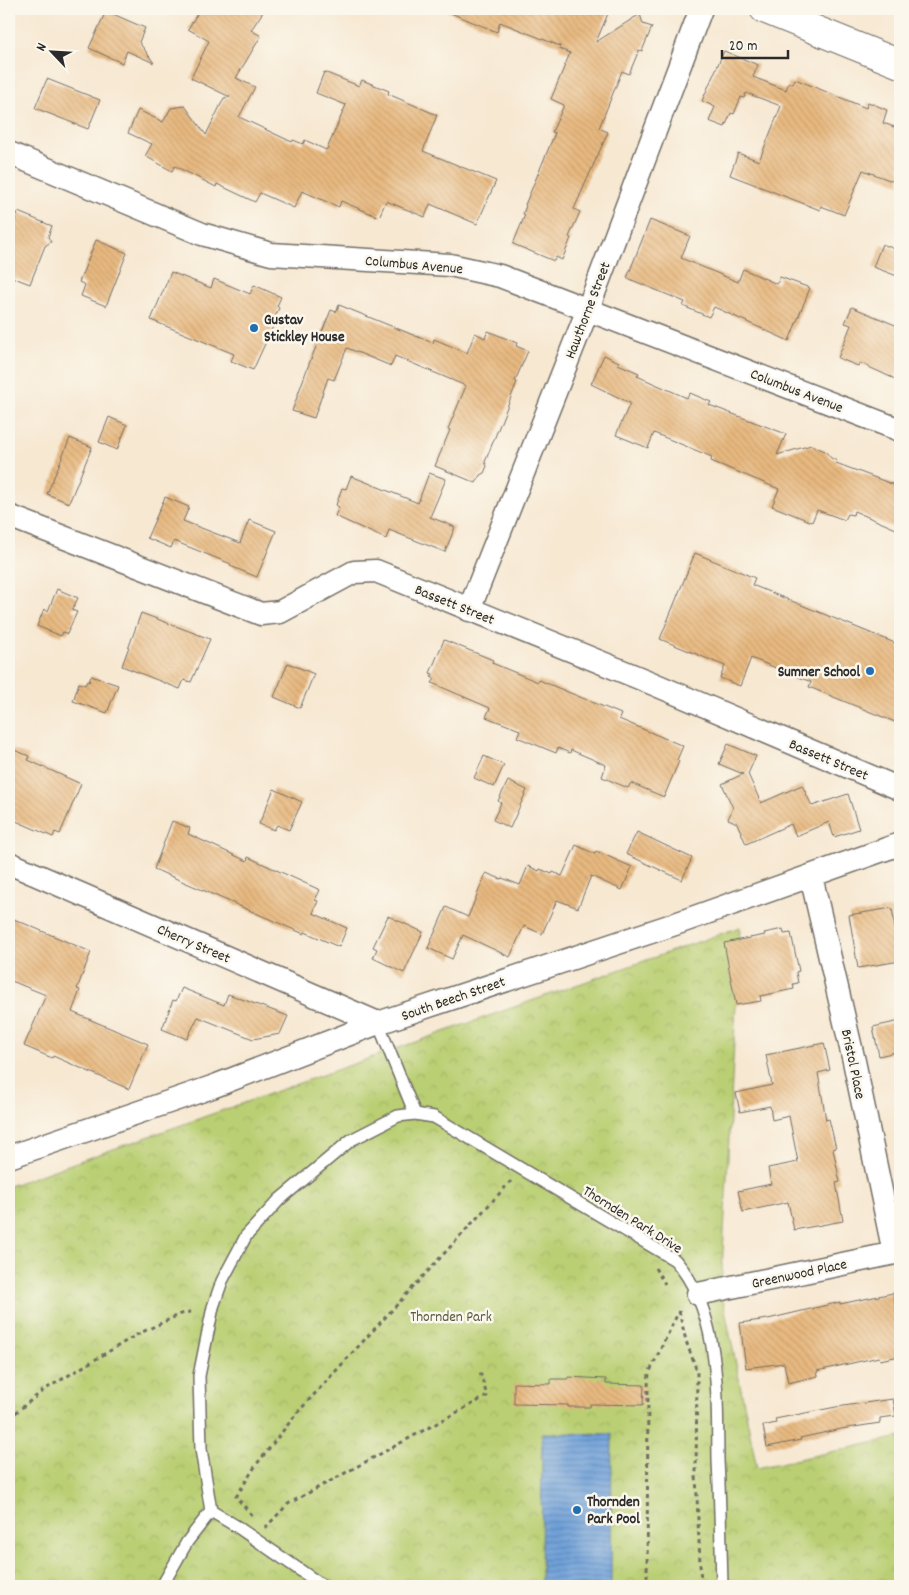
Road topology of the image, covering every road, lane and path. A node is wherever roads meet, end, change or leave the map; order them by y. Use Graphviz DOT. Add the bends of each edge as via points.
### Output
graph roads {
  1 [pos="701,9"];
  2 [pos="764,9"];
  3 [pos="900,64"];
  4 [pos="9,153"];
  5 [pos="588,309"];
  6 [pos="900,430"];
  7 [pos="9,516"];
  8 [pos="469,610"];
  9 [pos="900,789"];
  10 [pos="900,844"];
  11 [pos="9,863"];
  12 [pos="811,876"];
  13 [pos="378,1023"];
  14 [pos="415,1114"];
  15 [pos="9,1157"];
  16 [pos="514,1178"];
  17 [pos="897,1252"];
  18 [pos="698,1294"];
  19 [pos="213,1307"];
  20 [pos="480,1372"];
  21 [pos="9,1418"];
  22 [pos="236,1498"];
  23 [pos="211,1511"];
  24 [pos="264,1528"];
  25 [pos="162,1586"];
  26 [pos="323,1586"];
  27 [pos="646,1586"];
  28 [pos="700,1586"];
  29 [pos="722,1586"];
  1 -- 5 [label="street, Hawthorne Street"];
  2 -- 3 [label="street"];
  4 -- 5 [label="street, Columbus Avenue" via="202,234 271,254 450,264 500,276"];
  5 -- 6 [label="street, Columbus Avenue"];
  5 -- 8 [label="street, Hawthorne Street"];
  7 -- 8 [label="street, Bassett Street" via="261,614 280,612 354,572 376,571"];
  8 -- 9 [label="street, Bassett Street" via="649,682"];
  10 -- 12 [label="street, South Beech Street"];
  11 -- 13 [label="street, Cherry Street"];
  12 -- 13 [label="street, South Beech Street"];
  12 -- 17 [label="street, Bristol Place"];
  13 -- 14 [label="lane"];
  13 -- 15 [label="street, South Beech Street" via="212,1087"];
  14 -- 18 [label="lane, Thornden Park Drive" via="434,1117 675,1260"];
  14 -- 19 [label="lane, Thornden Park Drive" via="398,1116 351,1140 279,1200 246,1236 222,1281"];
  16 -- 22 [label="path" via="297,1413 256,1465"];
  17 -- 18 [label="street, Greenwood Place"];
  18 -- 29 [label="lane, Thornden Park Drive" via="711,1340 716,1382"];
  19 -- 21 [label="path" via="181,1314 138,1334 44,1390"];
  19 -- 23 [label="lane, Thornden Park Drive" via="199,1376 201,1449"];
  20 -- 24 [label="path" via="486,1396 288,1504"];
  23 -- 25 [label="lane" via="187,1542"];
  23 -- 26 [label="lane"];
  27 -- 28 [label="path" via="649,1373 679,1311 696,1371"];
}
